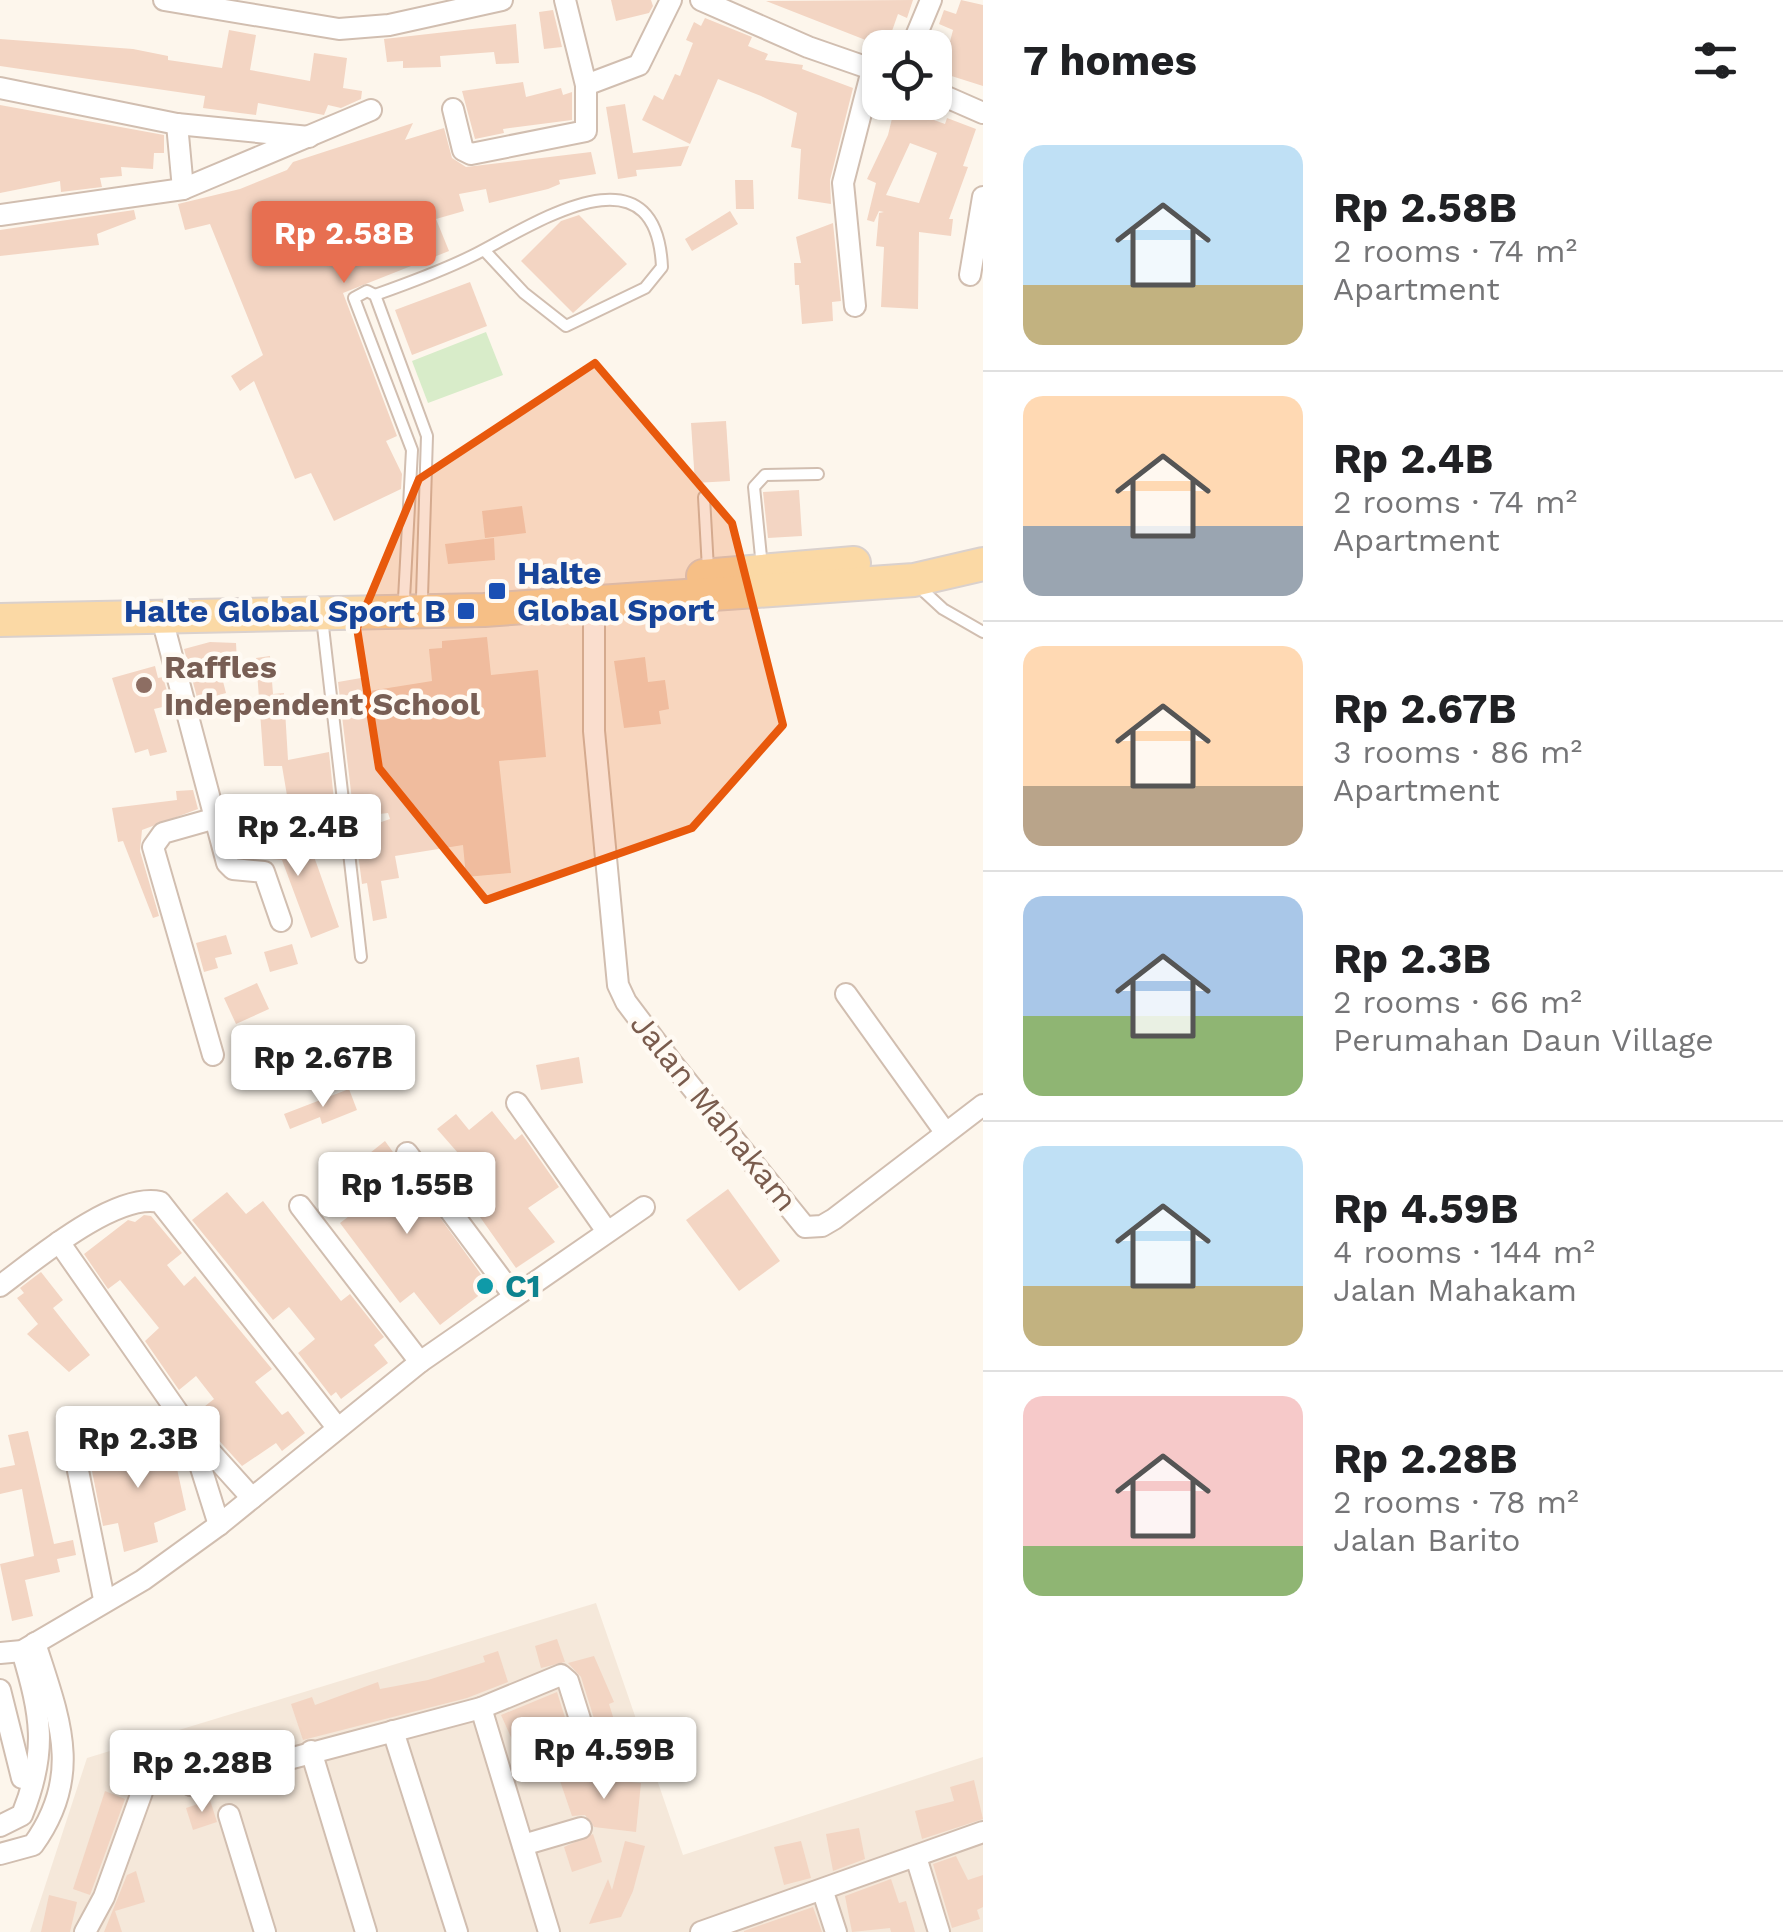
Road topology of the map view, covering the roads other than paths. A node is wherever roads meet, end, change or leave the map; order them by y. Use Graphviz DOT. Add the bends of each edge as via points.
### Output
graph roads {
  1 [pos="164,0"];
  2 [pos="502,0"];
  3 [pos="565,0"];
  4 [pos="671,0"];
  5 [pos="701,0"];
  6 [pos="932,0"];
  7 [pos="919,30"];
  8 [pos="862,65"];
  9 [pos="586,86"];
  10 [pos="0,88"];
  11 [pos="952,100"];
  12 [pos="453,109"];
  13 [pos="371,110"];
  14 [pos="983,114"];
  15 [pos="862,119"];
  16 [pos="178,124"];
  17 [pos="314,138"];
  18 [pos="183,190"];
  19 [pos="983,196"];
  20 [pos="0,215"];
  21 [pos="484,250"];
  22 [pos="970,275"];
  23 [pos="375,296"];
  24 [pos="856,306"];
  25 [pos="418,414"];
  26 [pos="403,420"];
  27 [pos="411,459"];
  28 [pos="426,459"];
  29 [pos="818,474"];
  30 [pos="704,498"];
  31 [pos="978,564"];
  32 [pos="762,568"];
  33 [pos="708,576"];
  34 [pos="914,580"];
  35 [pos="611,593"];
  36 [pos="413,598"];
  37 [pos="0,599"];
  38 [pos="161,615"];
  39 [pos="322,616"];
  40 [pos="0,620"];
  41 [pos="983,632"];
  42 [pos="216,818"];
  43 [pos="281,921"];
  44 [pos="361,957"];
  45 [pos="846,994"];
  46 [pos="212,1055"];
  47 [pos="516,1103"];
  48 [pos="983,1105"];
  49 [pos="945,1132"];
  50 [pos="407,1153"];
  51 [pos="300,1206"];
  52 [pos="644,1206"];
  53 [pos="606,1230"];
  54 [pos="59,1242"];
  55 [pos="0,1286"];
  56 [pos="514,1296"];
  57 [pos="420,1362"];
  58 [pos="336,1426"];
  59 [pos="188,1427"];
  60 [pos="71,1436"];
  61 [pos="252,1498"];
  62 [pos="219,1525"];
  63 [pos="104,1599"];
  64 [pos="19,1649"];
  65 [pos="0,1690"];
  66 [pos="482,1708"];
  67 [pos="393,1731"];
  68 [pos="590,1748"];
  69 [pos="311,1751"];
  70 [pos="22,1778"];
  71 [pos="191,1785"];
  72 [pos="142,1792"];
  73 [pos="229,1815"];
  74 [pos="0,1826"];
  75 [pos="581,1828"];
  76 [pos="983,1832"];
  77 [pos="523,1845"];
  78 [pos="0,1854"];
  79 [pos="916,1856"];
  80 [pos="822,1892"];
  81 [pos="738,1927"];
  82 [pos="85,1932"];
  83 [pos="266,1932"];
  84 [pos="366,1932"];
  85 [pos="457,1932"];
  86 [pos="549,1932"];
  87 [pos="701,1932"];
  88 [pos="836,1932"];
  89 [pos="938,1932"];
  1 -- 2 [label="street" via="339,29"];
  3 -- 9 [label="street"];
  4 -- 9 [label="street" via="639,65"];
  5 -- 8 [label="street"];
  6 -- 7 [label="street"];
  9 -- 12 [label="street" via="589,127 582,133 476,153 463,150"];
  10 -- 16 [label="street"];
  11 -- 14 [label="street"];
  13 -- 17 [label="street"];
  15 -- 24 [label="street" via="843,183"];
  16 -- 17 [label="street"];
  16 -- 18 [label="street"];
  17 -- 18 [label="street"];
  18 -- 20 [label="street"];
  19 -- 22 [label="street"];
  21 -- 21 [label="lane" via="524,294 566,326 645,288 662,267 653,219 604,201 548,213"];
  21 -- 23 [label="lane"];
  23 -- 25 [label="lane"];
  23 -- 26 [label="lane" via="354,298"];
  25 -- 26 [label="lane"];
  25 -- 28 [label="lane" via="427,436"];
  26 -- 27 [label="lane"];
  27 -- 28 [label="lane"];
  27 -- 36 [label="lane"];
  28 -- 36 [label="lane"];
  29 -- 32 [label="lane" via="758,479"];
  30 -- 33 [label="lane"];
  31 -- 32 [label="main road" via="906,560"];
  31 -- 34 [label="main road"];
  32 -- 33 [label="main road"];
  33 -- 35 [label="main road"];
  34 -- 35 [label="main road"];
  34 -- 41 [label="lane" via="943,610"];
  35 -- 36 [label="main road"];
  35 -- 39 [label="main road"];
  35 -- 49 [label="street, Jalan Mahakam" via="594,731 618,984 626,1002 805,1226 834,1219"];
  36 -- 37 [label="main road" via="284,604"];
  38 -- 39 [label="main road"];
  38 -- 40 [label="main road"];
  38 -- 42 [label="street"];
  39 -- 44 [label="lane"];
  42 -- 43 [label="street" via="227,863 264,872"];
  42 -- 46 [label="street" via="162,833 152,848"];
  45 -- 49 [label="street"];
  47 -- 53 [label="street"];
  48 -- 49 [label="street, Jalan Mahakam"];
  50 -- 56 [label="street"];
  51 -- 57 [label="street"];
  52 -- 53 [label="street"];
  53 -- 56 [label="street"];
  54 -- 55 [label="street"];
  54 -- 58 [label="street" via="112,1212 160,1202"];
  54 -- 59 [label="street"];
  56 -- 57 [label="street"];
  57 -- 58 [label="street"];
  58 -- 61 [label="street"];
  59 -- 61 [label="street"];
  59 -- 62 [label="street"];
  60 -- 63 [label="street"];
  61 -- 62 [label="street"];
  62 -- 63 [label="street"];
  63 -- 64 [label="street"];
  64 -- 74 [label="street" via="40,1714 38,1772 22,1816"];
  64 -- 78 [label="street" via="63,1735 65,1772 34,1846"];
  65 -- 70 [label="street"];
  66 -- 67 [label="street"];
  66 -- 68 [label="street" via="561,1676"];
  66 -- 77 [label="street"];
  67 -- 69 [label="street"];
  67 -- 85 [label="street"];
  69 -- 71 [label="street"];
  69 -- 84 [label="street"];
  72 -- 82 [label="street"];
  73 -- 83 [label="street"];
  75 -- 77 [label="street"];
  76 -- 79 [label="street"];
  77 -- 86 [label="street"];
  79 -- 80 [label="street"];
  79 -- 89 [label="street"];
  80 -- 81 [label="street"];
  80 -- 88 [label="street"];
  81 -- 87 [label="street"];
}
